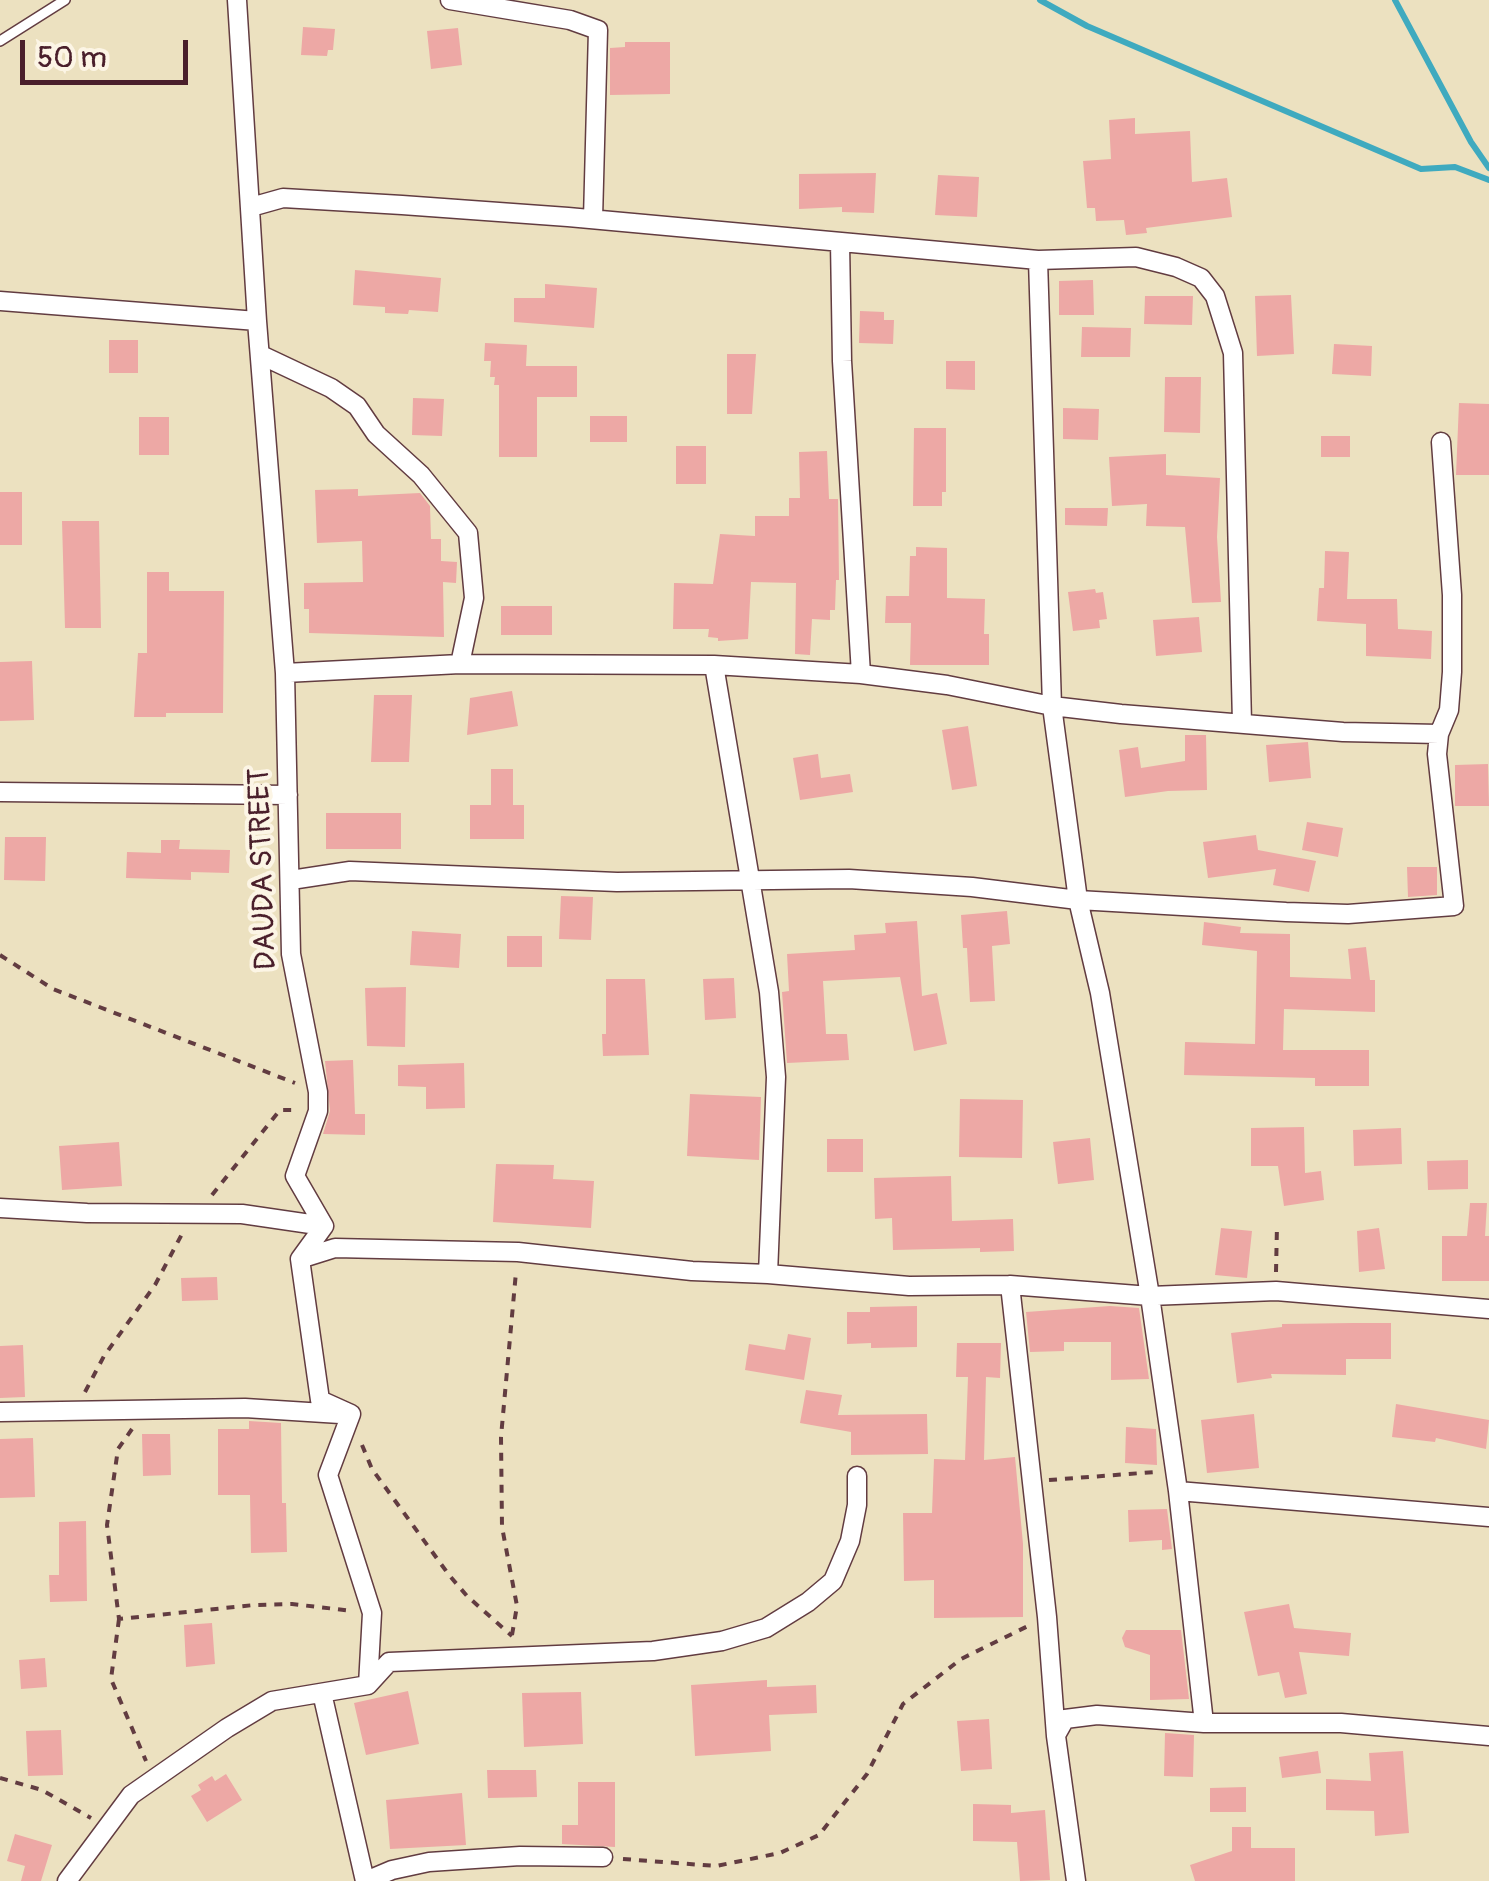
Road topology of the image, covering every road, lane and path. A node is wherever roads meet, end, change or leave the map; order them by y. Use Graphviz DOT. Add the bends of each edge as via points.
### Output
graph roads {
  1 [pos="65,0"];
  2 [pos="238,0"];
  3 [pos="450,0"];
  4 [pos="0,42"];
  5 [pos="251,207"];
  6 [pos="593,219"];
  7 [pos="840,242"];
  8 [pos="1038,260"];
  9 [pos="0,302"];
  10 [pos="257,320"];
  11 [pos="261,355"];
  12 [pos="1441,442"];
  13 [pos="460,664"];
  14 [pos="714,666"];
  15 [pos="286,673"];
  16 [pos="861,674"];
  17 [pos="1052,706"];
  18 [pos="1242,722"];
  19 [pos="1440,734"];
  20 [pos="0,792"];
  21 [pos="288,795"];
  22 [pos="752,879"];
  23 [pos="291,880"];
  24 [pos="1078,900"];
  25 [pos="0,955"];
  26 [pos="318,1102"];
  27 [pos="0,1208"];
  28 [pos="196,1214"];
  29 [pos="1277,1225"];
  30 [pos="324,1226"];
  31 [pos="518,1252"];
  32 [pos="300,1259"];
  33 [pos="768,1274"];
  34 [pos="1010,1285"];
  35 [pos="1276,1292"];
  36 [pos="1150,1296"];
  37 [pos="1489,1309"];
  38 [pos="76,1409"];
  39 [pos="145,1410"];
  40 [pos="0,1412"];
  41 [pos="349,1419"];
  42 [pos="1175,1471"];
  43 [pos="857,1476"];
  44 [pos="1030,1481"];
  45 [pos="1178,1491"];
  46 [pos="1489,1517"];
  47 [pos="372,1613"];
  48 [pos="1047,1616"];
  49 [pos="120,1619"];
  50 [pos="512,1635"];
  51 [pos="497,1659"];
  52 [pos="368,1685"];
  53 [pos="322,1693"];
  54 [pos="1204,1723"];
  55 [pos="1056,1736"];
  56 [pos="1489,1736"];
  57 [pos="0,1778"];
  58 [pos="154,1779"];
  59 [pos="108,1828"];
  60 [pos="603,1856"];
  61 [pos="67,1881"];
  62 [pos="366,1881"];
  63 [pos="1076,1881"];
  1 -- 4 [label="lane"];
  2 -- 5 [label="street, DAUDA STREET"];
  3 -- 6 [label="street" via="598,30"];
  5 -- 6 [label="street" via="283,198"];
  5 -- 10 [label="street, DAUDA STREET"];
  6 -- 7 [label="street"];
  7 -- 8 [label="street"];
  7 -- 16 [label="street"];
  8 -- 17 [label="street"];
  8 -- 18 [label="street" via="1136,258 1201,278 1215,296 1233,353"];
  9 -- 10 [label="street"];
  10 -- 11 [label="street, DAUDA STREET"];
  11 -- 13 [label="street" via="357,406 468,533 474,598"];
  11 -- 15 [label="street, DAUDA STREET"];
  12 -- 19 [label="street" via="1452,672 1450,710"];
  13 -- 14 [label="street"];
  13 -- 15 [label="street"];
  14 -- 16 [label="street"];
  14 -- 22 [label="street"];
  15 -- 21 [label="street, DAUDA STREET"];
  16 -- 17 [label="street"];
  17 -- 18 [label="street"];
  17 -- 24 [label="street"];
  18 -- 19 [label="street"];
  19 -- 24 [label="street" via="1454,906 1332,913"];
  20 -- 21 [label="street"];
  21 -- 23 [label="street, DAUDA STREET"];
  22 -- 23 [label="street" via="617,882 350,871"];
  22 -- 24 [label="street" via="849,879"];
  22 -- 33 [label="street" via="776,1078"];
  23 -- 26 [label="street, DAUDA STREET" via="291,954"];
  24 -- 36 [label="street" via="1100,993"];
  25 -- 26 [label="path" via="53,989"];
  26 -- 28 [label="path" via="280,1110"];
  26 -- 30 [label="street, DAUDA STREET" via="296,1176"];
  27 -- 28 [label="street"];
  28 -- 30 [label="street"];
  28 -- 38 [label="path"];
  29 -- 35 [label="path"];
  30 -- 32 [label="street"];
  31 -- 32 [label="street" via="335,1248"];
  31 -- 33 [label="street"];
  31 -- 50 [label="path" via="502,1438 502,1527 517,1606"];
  32 -- 41 [label="street" via="320,1400"];
  33 -- 34 [label="street" via="909,1286"];
  34 -- 36 [label="street"];
  34 -- 44 [label="street"];
  35 -- 36 [label="street"];
  35 -- 37 [label="street"];
  36 -- 42 [label="street"];
  38 -- 39 [label="street"];
  38 -- 40 [label="street"];
  39 -- 41 [label="street" via="245,1408"];
  39 -- 49 [label="path" via="118,1449 107,1525"];
  41 -- 47 [label="street" via="328,1474"];
  41 -- 50 [label="path" via="372,1469 449,1575"];
  42 -- 44 [label="path"];
  42 -- 45 [label="street"];
  43 -- 51 [label="street" via="858,1506 833,1581 766,1628 653,1652"];
  44 -- 48 [label="street"];
  45 -- 46 [label="street"];
  45 -- 54 [label="street"];
  47 -- 49 [label="path" via="292,1604"];
  47 -- 52 [label="street"];
  48 -- 55 [label="street"];
  48 -- 60 [label="path" via="961,1658 903,1704 867,1774 819,1835 780,1853 716,1866"];
  49 -- 58 [label="path" via="110,1678"];
  50 -- 51 [label="path"];
  51 -- 52 [label="street" via="389,1662"];
  52 -- 53 [label="street"];
  53 -- 58 [label="street" via="272,1701"];
  53 -- 62 [label="street"];
  54 -- 55 [label="street" via="1097,1715 1065,1720"];
  54 -- 56 [label="street" via="1294,1720"];
  55 -- 63 [label="street"];
  57 -- 59 [label="path" via="42,1790"];
  58 -- 59 [label="street" via="131,1795"];
  59 -- 61 [label="street"];
  60 -- 62 [label="street" via="429,1862"];
}
